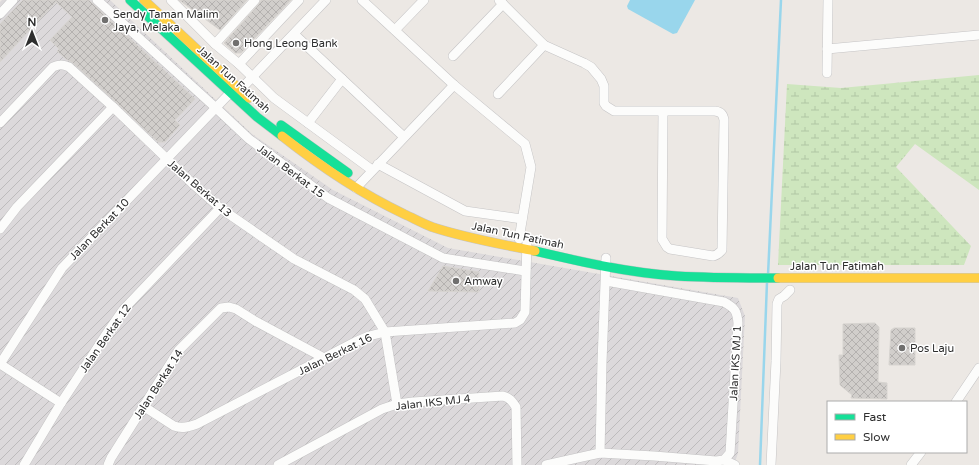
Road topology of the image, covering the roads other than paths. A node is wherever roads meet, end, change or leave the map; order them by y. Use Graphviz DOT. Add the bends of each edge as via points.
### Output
graph roads {
  1 [pos="13,0"];
  2 [pos="97,0"];
  3 [pos="130,0"];
  4 [pos="144,0"];
  5 [pos="171,0"];
  6 [pos="255,0"];
  7 [pos="299,0"];
  8 [pos="326,0"];
  9 [pos="362,0"];
  10 [pos="424,0"];
  11 [pos="828,0"];
  12 [pos="501,2"];
  13 [pos="0,14"];
  14 [pos="395,30"];
  15 [pos="294,34"];
  16 [pos="979,35"];
  17 [pos="215,44"];
  18 [pos="544,45"];
  19 [pos="827,50"];
  20 [pos="453,56"];
  21 [pos="239,64"];
  22 [pos="827,73"];
  23 [pos="252,77"];
  24 [pos="342,79"];
  25 [pos="454,85"];
  26 [pos="240,90"];
  27 [pos="230,93"];
  28 [pos="498,94"];
  29 [pos="113,107"];
  30 [pos="216,108"];
  31 [pos="663,111"];
  32 [pos="0,123"];
  33 [pos="308,123"];
  34 [pos="320,132"];
  35 [pos="404,137"];
  36 [pos="310,146"];
  37 [pos="167,158"];
  38 [pos="375,167"];
  39 [pos="359,184"];
  40 [pos="394,199"];
  41 [pos="220,208"];
  42 [pos="522,219"];
  43 [pos="453,224"];
  44 [pos="467,228"];
  45 [pos="0,229"];
  46 [pos="504,236"];
  47 [pos="524,243"];
  48 [pos="609,261"];
  49 [pos="666,266"];
  50 [pos="525,271"];
  51 [pos="979,271"];
  52 [pos="750,274"];
  53 [pos="779,275"];
  54 [pos="979,278"];
  55 [pos="606,281"];
  56 [pos="790,290"];
  57 [pos="386,332"];
  58 [pos="324,358"];
  59 [pos="0,364"];
  60 [pos="979,368"];
  61 [pos="957,401"];
  62 [pos="61,403"];
  63 [pos="397,404"];
  64 [pos="143,406"];
  65 [pos="600,453"];
  66 [pos="920,453"];
  67 [pos="727,456"];
  68 [pos="654,460"];
  69 [pos="573,462"];
  70 [pos="24,465"];
  71 [pos="108,465"];
  72 [pos="278,465"];
  73 [pos="517,465"];
  74 [pos="546,465"];
  75 [pos="735,465"];
  76 [pos="771,465"];
  77 [pos="912,465"];
  1 -- 13 [label="street"];
  2 -- 30 [label="street, Jalan Berkat 15"];
  3 -- 27 [label="main road, Jalan Tun Fatimah"];
  4 -- 26 [label="main road, Jalan Tun Fatimah"];
  5 -- 17 [label="street"];
  6 -- 17 [label="street"];
  7 -- 21 [label="street"];
  8 -- 15 [label="street"];
  9 -- 14 [label="street"];
  10 -- 14 [label="street"];
  11 -- 19 [label="street"];
  12 -- 18 [label="street"];
  12 -- 20 [label="street"];
  14 -- 25 [label="street"];
  15 -- 23 [label="street"];
  15 -- 24 [label="street"];
  16 -- 19 [label="street"];
  17 -- 21 [label="street"];
  18 -- 28 [label="street"];
  18 -- 31 [label="street" via="591,67 604,86 604,103 614,111"];
  19 -- 22 [label="street"];
  21 -- 23 [label="street"];
  23 -- 26 [label="street"];
  23 -- 33 [label="street" via="274,98"];
  24 -- 33 [label="street"];
  24 -- 35 [label="street"];
  25 -- 35 [label="street"];
  25 -- 42 [label="street, Jalan Berkat 16" via="525,144 531,167"];
  26 -- 36 [label="main road, Jalan Tun Fatimah" via="263,111"];
  27 -- 30 [label="street, Jalan Berkat 10"];
  27 -- 39 [label="main road, Jalan Tun Fatimah" via="309,157 338,177"];
  29 -- 32 [label="street, Jalan Berkat 13" via="69,67 58,65 53,67"];
  29 -- 37 [label="street, Jalan Berkat 13"];
  29 -- 45 [label="street" via="17,207"];
  30 -- 37 [label="street, Jalan Berkat 10"];
  30 -- 50 [label="street, Jalan Berkat 15" via="249,140 335,202 443,258"];
  31 -- 31 [label="street" via="722,113 722,250 719,254 713,256 670,249 662,239"];
  33 -- 34 [label="street"];
  34 -- 36 [label="street"];
  34 -- 38 [label="street"];
  35 -- 38 [label="street"];
  36 -- 39 [label="main road, Jalan Tun Fatimah"];
  37 -- 41 [label="street, Jalan Berkat 13"];
  37 -- 59 [label="street, Jalan Berkat 10" via="62,268"];
  38 -- 39 [label="street"];
  38 -- 42 [label="street" via="465,211"];
  39 -- 40 [label="main road, Jalan Tun Fatimah"];
  39 -- 47 [label="main road, Jalan Tun Fatimah" via="383,204 430,226 456,234"];
  41 -- 57 [label="street, Jalan Berkat 13" via="294,259 359,294 368,303"];
  41 -- 62 [label="street, Jalan Berkat 12" via="123,310"];
  42 -- 47 [label="street, Jalan Berkat 16"];
  43 -- 44 [label="main road, Jalan Tun Fatimah"];
  46 -- 47 [label="main road, Jalan Tun Fatimah"];
  47 -- 48 [label="main road, Jalan Tun Fatimah"];
  47 -- 50 [label="street, Jalan Berkat 16"];
  48 -- 52 [label="main road, Jalan Tun Fatimah" via="670,275"];
  48 -- 55 [label="street"];
  49 -- 52 [label="main road, Jalan Tun Fatimah"];
  50 -- 57 [label="street, Jalan Berkat 16" via="525,312 515,323"];
  51 -- 53 [label="main road, Jalan Tun Fatimah"];
  52 -- 53 [label="main road, Jalan Tun Fatimah"];
  53 -- 54 [label="main road, Jalan Tun Fatimah"];
  55 -- 65 [label="street"];
  55 -- 67 [label="street, Jalan IKS MJ 1" via="724,302 737,313"];
  56 -- 76 [label="street" via="777,304"];
  57 -- 58 [label="street, Jalan Berkat 16" via="362,338"];
  57 -- 63 [label="street"];
  58 -- 64 [label="street, Jalan Berkat 16" via="184,428 174,426"];
  58 -- 64 [label="street, Jalan Berkat 14" via="236,309 221,308 178,350"];
  59 -- 62 [label="street"];
  60 -- 61 [label="street"];
  62 -- 70 [label="street, Jalan Berkat 12"];
  63 -- 72 [label="street, Jalan IKS MJ 4" via="382,409"];
  63 -- 73 [label="street, Jalan IKS MJ 4" via="487,396 508,398 516,407"];
  64 -- 71 [label="street, Jalan Berkat 14"];
  65 -- 68 [label="street"];
  65 -- 69 [label="street"];
  66 -- 77 [label="street"];
  67 -- 68 [label="street" via="716,461"];
  67 -- 75 [label="street"];
  69 -- 74 [label="street"];
}
